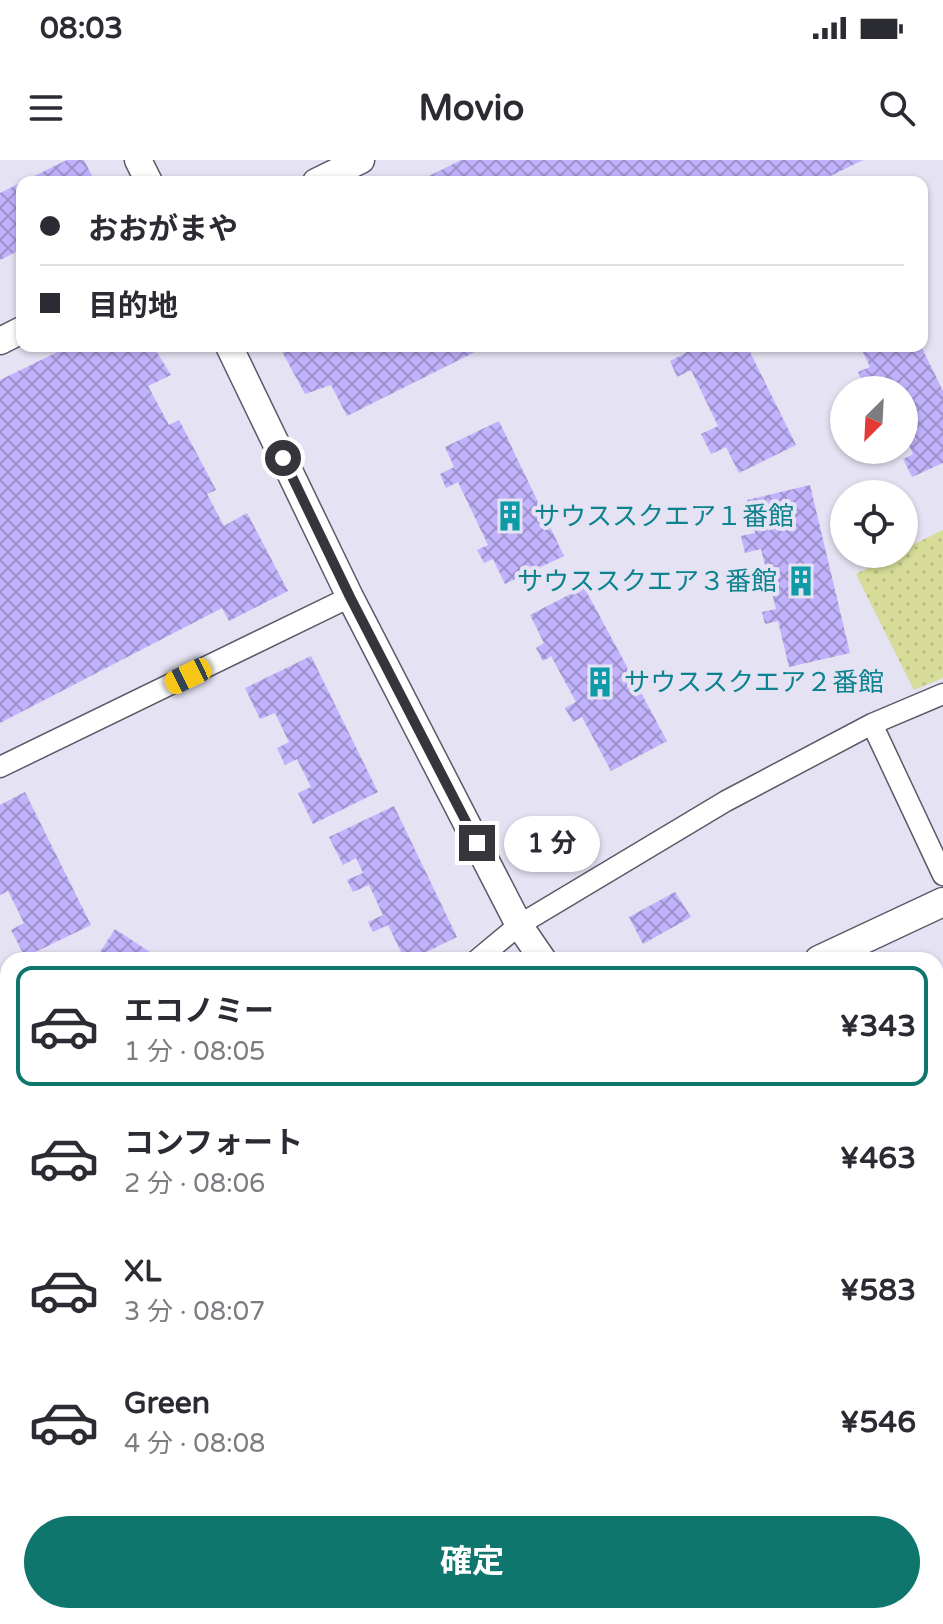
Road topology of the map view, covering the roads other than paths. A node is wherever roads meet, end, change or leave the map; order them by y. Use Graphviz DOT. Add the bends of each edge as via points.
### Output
graph roads {
  1 [pos="361,160"];
  2 [pos="328,176"];
  3 [pos="232,352"];
  4 [pos="350,597"];
  5 [pos="943,694"];
  6 [pos="872,724"];
  7 [pos="0,767"];
  8 [pos="943,875"];
  9 [pos="943,902"];
  10 [pos="519,925"];
  11 [pos="487,952"];
  12 [pos="538,952"];
  13 [pos="838,952"];
  1 -- 2 [label="street"];
  3 -- 4 [label="street"];
  4 -- 7 [label="street"];
  4 -- 10 [label="street"];
  5 -- 6 [label="street"];
  6 -- 8 [label="street"];
  6 -- 10 [label="street" via="726,801"];
  9 -- 13 [label="main road"];
  10 -- 11 [label="street"];
  10 -- 12 [label="street"];
}
